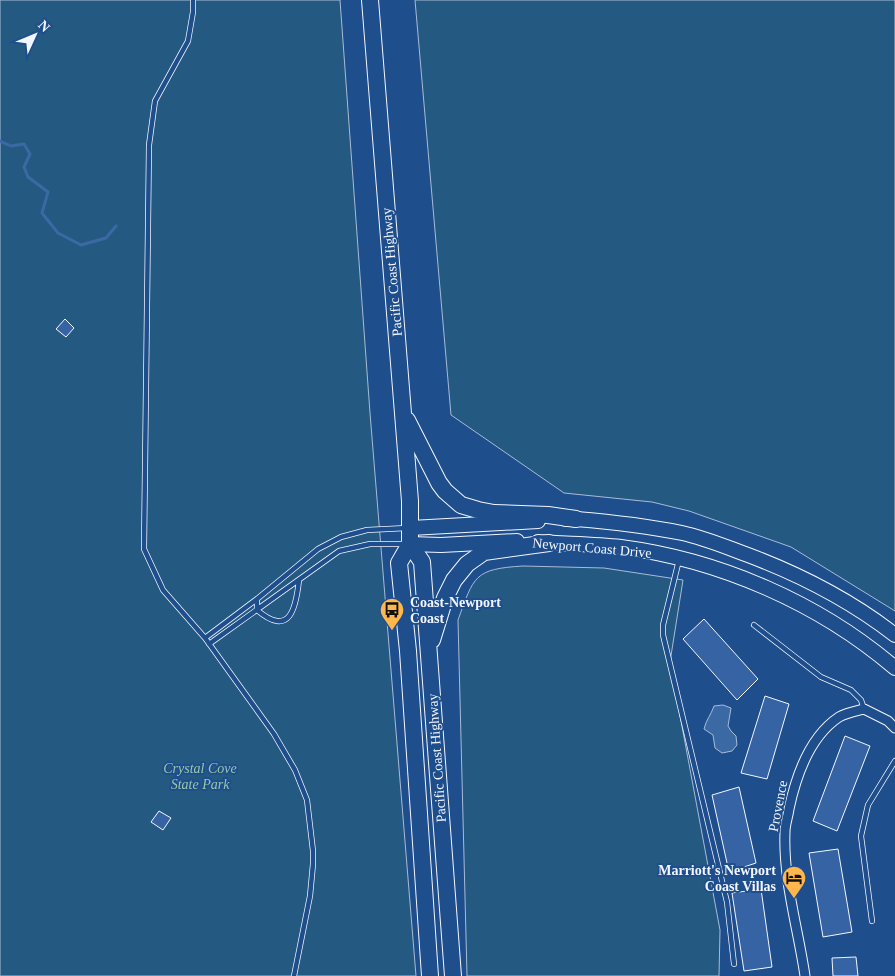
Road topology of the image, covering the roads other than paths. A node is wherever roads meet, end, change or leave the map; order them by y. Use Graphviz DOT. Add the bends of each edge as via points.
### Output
graph roads {
  1 [pos="193,0"];
  2 [pos="370,0"];
  3 [pos="404,413"];
  4 [pos="576,519"];
  5 [pos="410,536"];
  6 [pos="549,543"];
  7 [pos="680,559"];
  8 [pos="299,580"];
  9 [pos="257,599"];
  10 [pos="257,610"];
  11 [pos="754,625"];
  12 [pos="895,635"];
  13 [pos="205,638"];
  14 [pos="209,644"];
  15 [pos="429,652"];
  16 [pos="895,668"];
  17 [pos="864,709"];
  18 [pos="895,728"];
  19 [pos="895,761"];
  20 [pos="872,921"];
  21 [pos="734,964"];
  22 [pos="294,976"];
  23 [pos="430,976"];
  24 [pos="453,976"];
  25 [pos="805,976"];
  1 -- 13 [label="lane" via="188,42 155,101 149,145 144,549 163,590"];
  2 -- 3 [label="highway, Pacific Coast Highway"];
  3 -- 4 [label="highway" via="439,483 461,505 494,513"];
  3 -- 5 [label="highway, Pacific Coast Highway"];
  4 -- 5 [label="main road, Newport Coast Drive"];
  4 -- 12 [label="main road, Newport Coast Drive" via="641,526 719,544 819,585"];
  5 -- 6 [label="main road, Newport Coast Drive" via="442,545 517,541"];
  5 -- 8 [label="lane" via="339,551"];
  5 -- 9 [label="lane" via="367,530 341,537 318,549"];
  5 -- 15 [label="highway, Pacific Coast Highway" via="422,562"];
  5 -- 23 [label="highway, Pacific Coast Highway" via="399,563"];
  6 -- 7 [label="main road, Newport Coast Drive" via="622,547"];
  6 -- 15 [label="highway" via="484,552 467,564 445,598"];
  7 -- 16 [label="main road, Newport Coast Drive" via="767,588 807,607 855,637"];
  7 -- 21 [label="lane" via="663,635 727,902"];
  8 -- 10 [label="lane"];
  8 -- 10 [label="lane" via="297,602 287,618 275,622"];
  9 -- 10 [label="lane"];
  9 -- 13 [label="lane"];
  10 -- 14 [label="lane"];
  11 -- 17 [label="lane" via="821,677 851,690"];
  13 -- 14 [label="lane"];
  14 -- 22 [label="lane" via="274,734 295,770 307,800 313,864"];
  15 -- 24 [label="highway, Pacific Coast Highway"];
  17 -- 18 [label="street"];
  17 -- 25 [label="street, Provence" via="840,716 819,734 802,764 784,831 788,884"];
  19 -- 20 [label="lane" via="868,806 861,836"];
}
